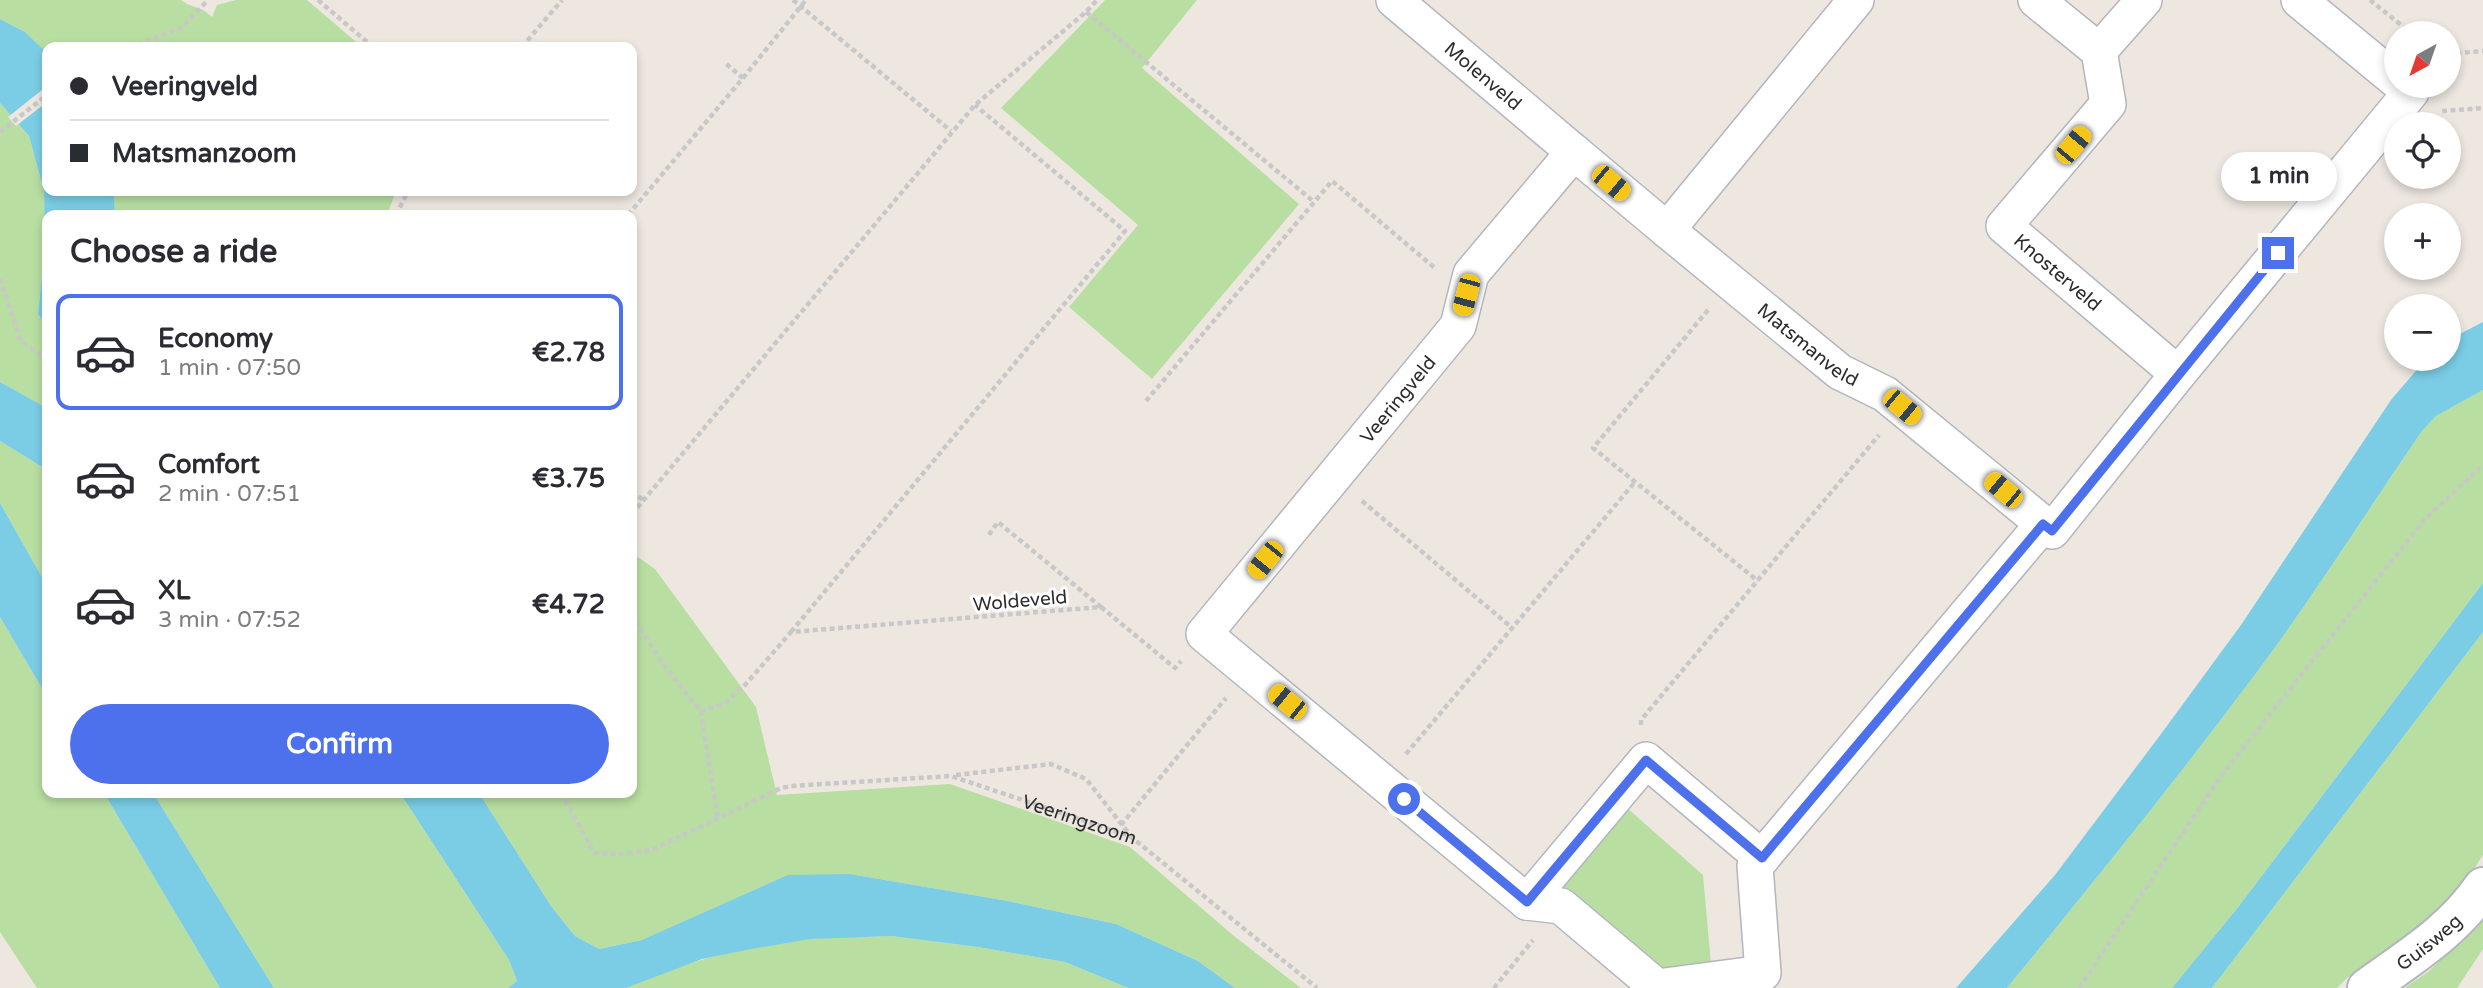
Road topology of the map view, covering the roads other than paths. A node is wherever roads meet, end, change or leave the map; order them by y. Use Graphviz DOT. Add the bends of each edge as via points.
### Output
graph roads {
  1 [pos="1394,0"];
  2 [pos="1856,0"];
  3 [pos="2036,0"];
  4 [pos="2144,0"];
  5 [pos="2299,0"];
  6 [pos="2099,51"];
  7 [pos="2384,66"];
  8 [pos="2406,98"];
  9 [pos="1574,152"];
  10 [pos="1667,230"];
  11 [pos="2178,374"];
  12 [pos="2048,527"];
  13 [pos="1762,858"];
  14 [pos="2483,887"];
  15 [pos="1527,902"];
  16 [pos="1657,987"];
  17 [pos="2367,988"];
  1 -- 9 [label="street, Molenveld"];
  2 -- 10 [label="street"];
  3 -- 6 [label="street"];
  4 -- 6 [label="street"];
  5 -- 7 [label="street"];
  6 -- 11 [label="street, Knosterveld" via="2108,104 2004,226"];
  8 -- 11 [label="street"];
  9 -- 10 [label="street"];
  9 -- 15 [label="street, Veeringveld" via="1471,274 1458,326 1204,634"];
  10 -- 12 [label="street, Matsmanveld" via="1840,372 1885,394"];
  11 -- 12 [label="street"];
  12 -- 13 [label="street"];
  13 -- 15 [label="street" via="1646,760"];
  13 -- 16 [label="street" via="1755,866 1763,973"];
  14 -- 17 [label="main road, Guisweg" via="2439,937"];
  15 -- 16 [label="street" via="1561,906"];
}
